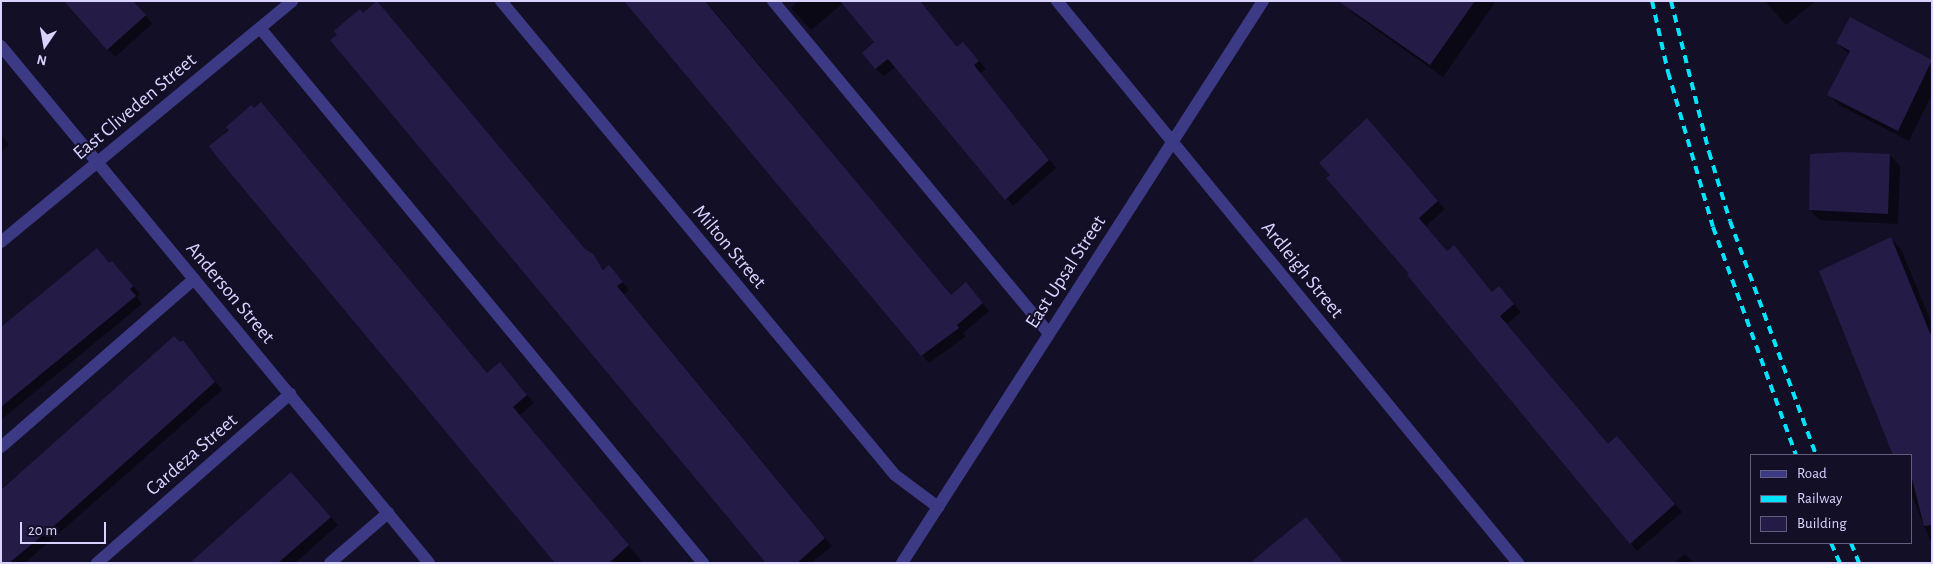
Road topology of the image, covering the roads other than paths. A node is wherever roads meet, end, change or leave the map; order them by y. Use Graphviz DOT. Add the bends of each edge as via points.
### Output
graph roads {
  1 [pos="292,1"];
  2 [pos="501,1"];
  3 [pos="773,1"];
  4 [pos="1057,1"];
  5 [pos="1264,1"];
  6 [pos="260,28"];
  7 [pos="1,46"];
  8 [pos="1172,142"];
  9 [pos="97,162"];
  10 [pos="1,242"];
  11 [pos="194,279"];
  12 [pos="1049,333"];
  13 [pos="290,394"];
  14 [pos="1,447"];
  15 [pos="938,507"];
  16 [pos="388,512"];
  17 [pos="97,563"];
  18 [pos="330,563"];
  19 [pos="429,563"];
  20 [pos="703,563"];
  21 [pos="902,563"];
  22 [pos="1518,563"];
  1 -- 6 [label="street, East Cliveden Street"];
  2 -- 15 [label="street, Milton Street" via="895,475"];
  3 -- 12 [label="street"];
  4 -- 8 [label="street, Ardleigh Street"];
  5 -- 8 [label="street, East Upsal Street"];
  6 -- 9 [label="street, East Cliveden Street"];
  6 -- 20 [label="street"];
  7 -- 9 [label="street, Anderson Street"];
  8 -- 12 [label="street, East Upsal Street"];
  8 -- 22 [label="street, Ardleigh Street"];
  9 -- 10 [label="street, East Cliveden Street"];
  9 -- 11 [label="street, Anderson Street"];
  11 -- 13 [label="street, Anderson Street"];
  11 -- 14 [label="street"];
  12 -- 15 [label="street, East Upsal Street"];
  13 -- 16 [label="street, Anderson Street"];
  13 -- 17 [label="street, Cardeza Street"];
  15 -- 21 [label="street, East Upsal Street"];
  16 -- 18 [label="street"];
  16 -- 19 [label="street, Anderson Street"];
}
